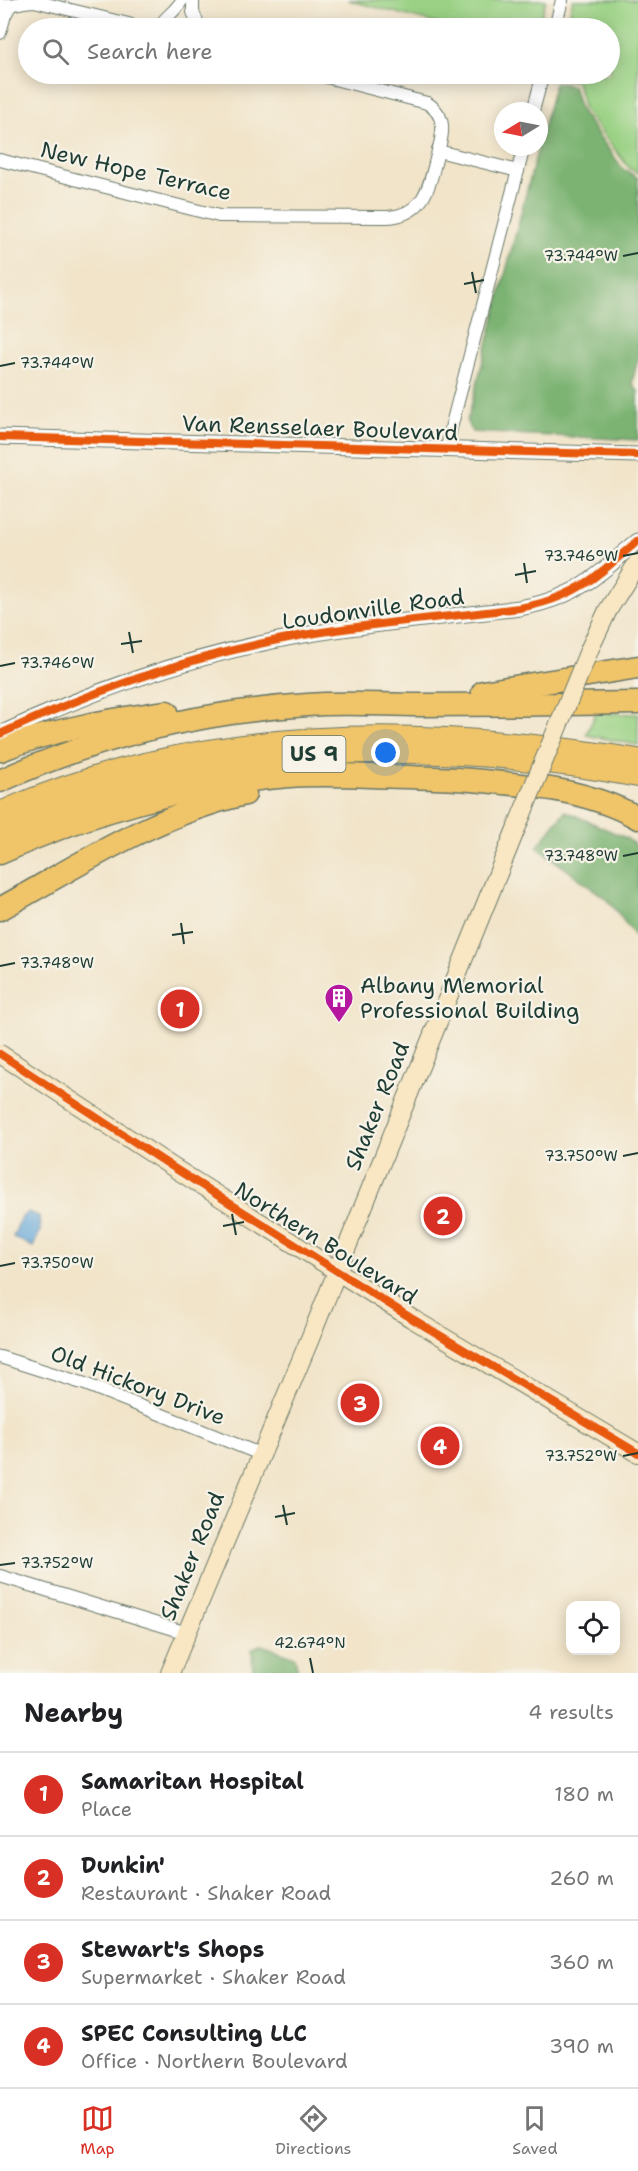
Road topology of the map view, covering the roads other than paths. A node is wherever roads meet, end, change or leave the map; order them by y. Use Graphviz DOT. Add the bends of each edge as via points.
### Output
graph roads {
  1 [pos="182,0"];
  2 [pos="193,0"];
  3 [pos="562,0"];
  4 [pos="5,5"];
  5 [pos="104,18"];
  6 [pos="164,18"];
  7 [pos="196,18"];
  8 [pos="558,18"];
  9 [pos="0,33"];
  10 [pos="353,84"];
  11 [pos="540,84"];
  12 [pos="535,102"];
  13 [pos="438,151"];
  14 [pos="522,156"];
  15 [pos="0,160"];
  16 [pos="518,171"];
  17 [pos="0,437"];
  18 [pos="447,450"];
  19 [pos="638,455"];
  20 [pos="638,541"];
  21 [pos="638,562"];
  22 [pos="638,667"];
  23 [pos="362,703"];
  24 [pos="638,703"];
  25 [pos="279,707"];
  26 [pos="0,734"];
  27 [pos="0,750"];
  28 [pos="638,759"];
  29 [pos="378,776"];
  30 [pos="638,777"];
  31 [pos="0,781"];
  32 [pos="0,812"];
  33 [pos="638,818"];
  34 [pos="0,831"];
  35 [pos="0,853"];
  36 [pos="0,909"];
  37 [pos="0,1054"];
  38 [pos="336,1271"];
  39 [pos="0,1357"];
  40 [pos="638,1453"];
  41 [pos="260,1454"];
  42 [pos="0,1576"];
  43 [pos="187,1633"];
  44 [pos="170,1673"];
  1 -- 6 [label="street"];
  2 -- 7 [label="street"];
  3 -- 8 [label="street"];
  4 -- 5 [label="street" via="34,1"];
  4 -- 9 [label="street"];
  10 -- 13 [label="street, New Hope Terrace" via="431,106 441,117 443,127"];
  11 -- 12 [label="street"];
  13 -- 15 [label="street, New Hope Terrace" via="421,202 406,213 387,217 219,216"];
  13 -- 16 [label="street"];
  14 -- 16 [label="street"];
  16 -- 18 [label="street"];
  17 -- 18 [label="street, Van Rensselaer Boulevard"];
  18 -- 19 [label="street, Van Rensselaer Boulevard"];
  20 -- 26 [label="street, Loudonville Road" via="588,582 545,602 321,632 237,649 117,685"];
  21 -- 38 [label="main road, Shaker Road, bridge" via="590,648"];
  22 -- 23 [label="highway" via="501,690"];
  23 -- 24 [label="highway"];
  23 -- 25 [label="highway"];
  25 -- 27 [label="highway" via="216,706 105,721 57,731"];
  25 -- 31 [label="highway" via="212,716 132,734 68,753"];
  28 -- 32 [label="main road, US 9" via="452,738 368,735 282,739 134,765"];
  29 -- 33 [label="highway" via="541,787 594,798"];
  29 -- 35 [label="highway" via="290,776 184,792 83,820"];
  29 -- 36 [label="highway" via="268,789 194,809 143,831"];
  30 -- 34 [label="main road, US 9" via="467,756 372,753 273,757 119,787"];
  37 -- 38 [label="main road, Northern Boulevard"];
  38 -- 40 [label="main road, Northern Boulevard"];
  38 -- 41 [label="main road, Shaker Road"];
  39 -- 41 [label="street, Old Hickory Drive" via="95,1387"];
  41 -- 43 [label="main road, Shaker Road"];
  42 -- 43 [label="street"];
  43 -- 44 [label="main road, Shaker Road"];
}
